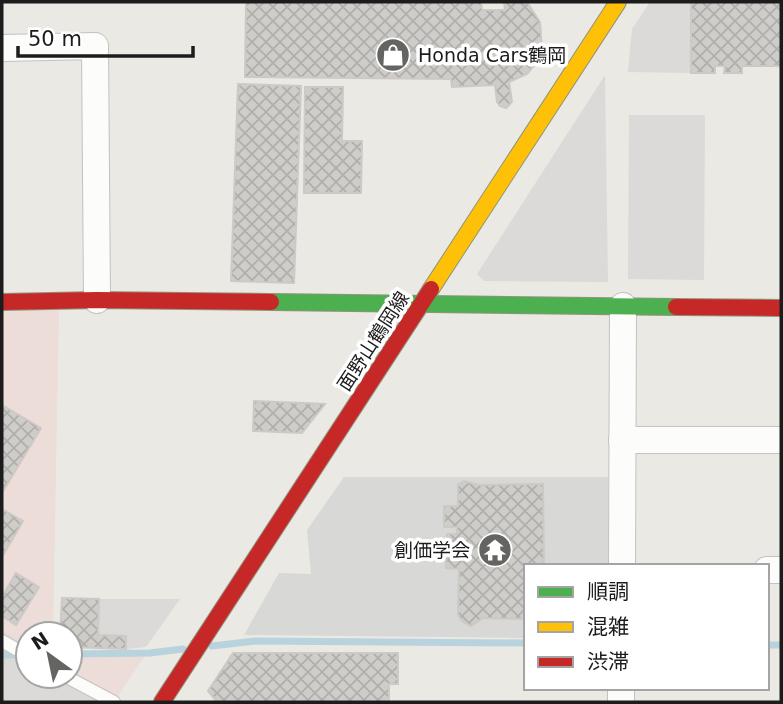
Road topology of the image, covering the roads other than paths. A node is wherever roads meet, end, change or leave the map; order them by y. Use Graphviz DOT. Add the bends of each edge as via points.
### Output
graph roads {
  1 [pos="615,4"];
  2 [pos="2,48"];
  3 [pos="97,300"];
  4 [pos="2,302"];
  5 [pos="422,305"];
  6 [pos="623,306"];
  7 [pos="781,308"];
  8 [pos="622,440"];
  9 [pos="781,440"];
  10 [pos="622,564"];
  11 [pos="84,686"];
  12 [pos="114,702"];
  13 [pos="162,702"];
  1 -- 5 [label="main road, 面野山鶴岡線"];
  2 -- 3 [label="street" via="96,46"];
  3 -- 4 [label="main road"];
  3 -- 5 [label="main road"];
  5 -- 6 [label="main road"];
  5 -- 13 [label="main road, 面野山鶴岡線"];
  6 -- 7 [label="main road"];
  6 -- 8 [label="street"];
  8 -- 9 [label="street"];
  8 -- 10 [label="street"];
  11 -- 12 [label="lane"];
}
